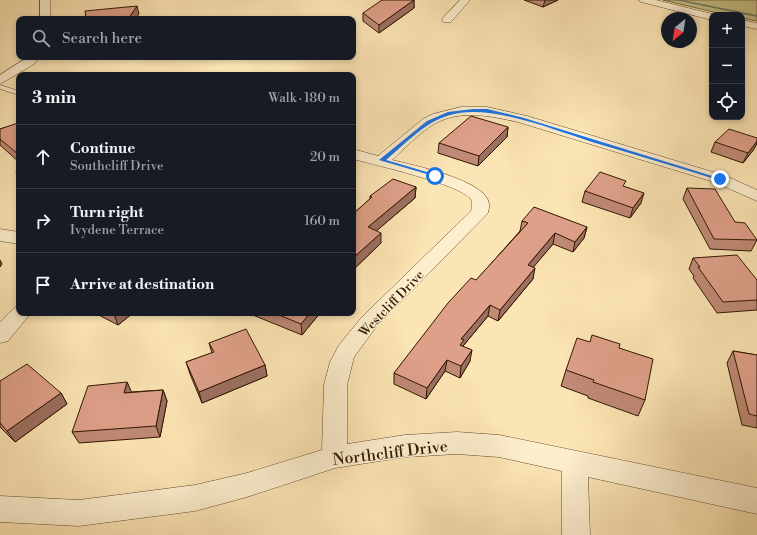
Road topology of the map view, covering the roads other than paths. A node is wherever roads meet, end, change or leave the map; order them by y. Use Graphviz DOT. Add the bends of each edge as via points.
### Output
graph roads {
  1 [pos="45,0"];
  2 [pos="465,0"];
  3 [pos="644,0"];
  4 [pos="45,16"];
  5 [pos="709,16"];
  6 [pos="447,20"];
  7 [pos="745,24"];
  8 [pos="757,26"];
  9 [pos="30,60"];
  10 [pos="0,80"];
  11 [pos="0,86"];
  12 [pos="16,92"];
  13 [pos="356,155"];
  14 [pos="382,160"];
  15 [pos="757,196"];
  16 [pos="0,235"];
  17 [pos="16,238"];
  18 [pos="18,316"];
  19 [pos="0,335"];
  20 [pos="335,457"];
  21 [pos="576,462"];
  22 [pos="757,501"];
  23 [pos="0,509"];
  24 [pos="576,535"];
  1 -- 4 [label="street"];
  2 -- 6 [label="street"];
  3 -- 5 [label="street"];
  7 -- 8 [label="street"];
  9 -- 10 [label="street"];
  11 -- 12 [label="lane"];
  13 -- 14 [label="street"];
  14 -- 15 [label="street" via="428,122 438,117 461,111 487,111 522,119 720,179"];
  14 -- 20 [label="street, Westcliff Drive" via="435,176 469,190 478,197 481,204 479,214 369,322 349,349 334,387"];
  16 -- 17 [label="street"];
  18 -- 19 [label="street"];
  20 -- 21 [label="street, Northcliff Drive" via="405,446 457,443 499,446"];
  20 -- 23 [label="street, Northcliff Drive" via="247,486 188,499 79,513"];
  21 -- 22 [label="street, Northcliff Drive"];
  21 -- 24 [label="street"];
}
